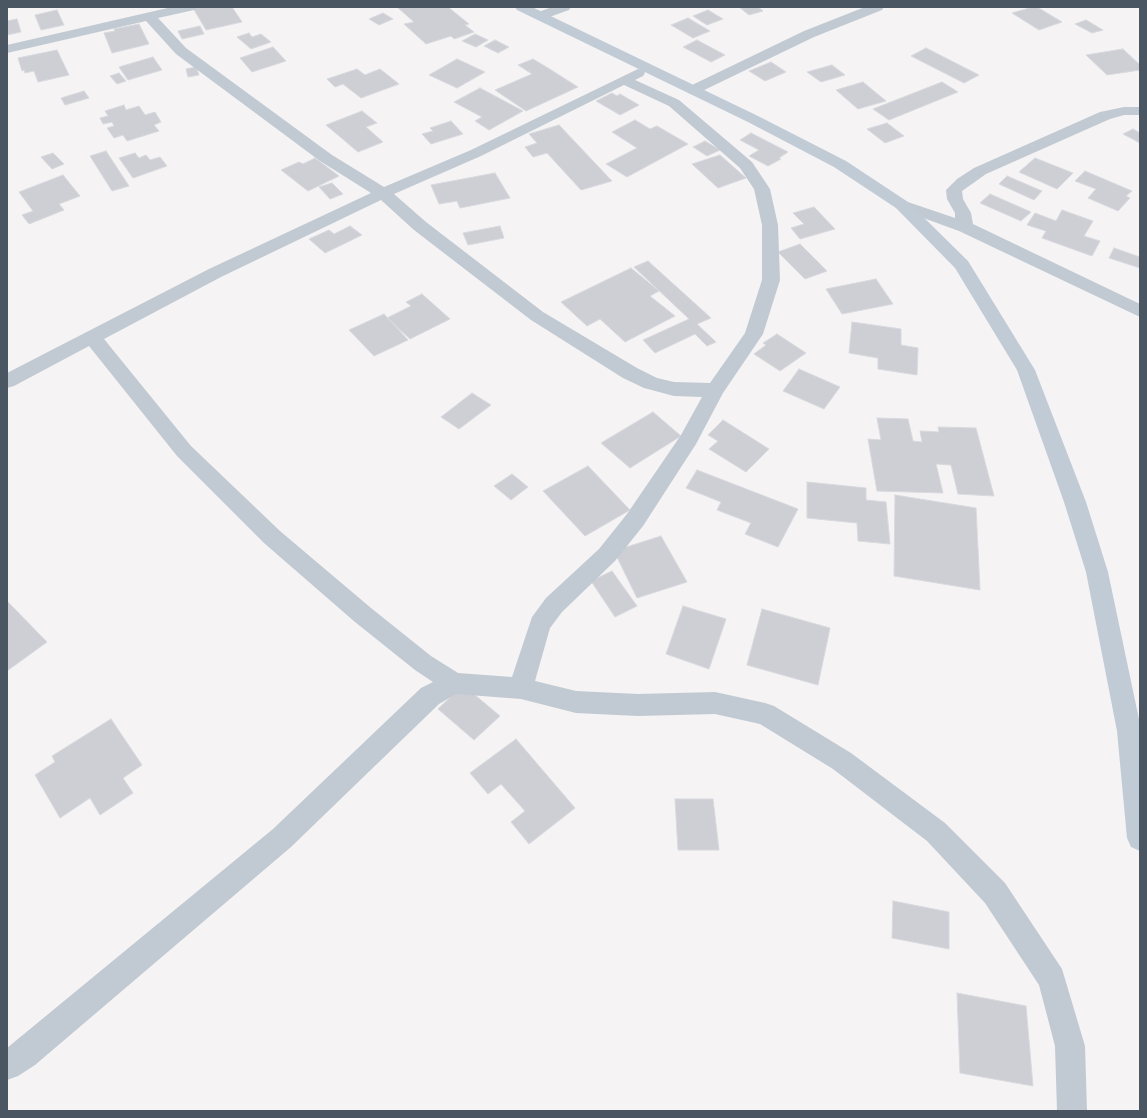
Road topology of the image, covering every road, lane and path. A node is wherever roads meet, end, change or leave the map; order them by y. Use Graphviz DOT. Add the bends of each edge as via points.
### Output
graph roads {
  1 [pos="189,7"];
  2 [pos="522,7"];
  3 [pos="564,7"];
  4 [pos="878,7"];
  5 [pos="541,16"];
  6 [pos="150,17"];
  7 [pos="7,49"];
  8 [pos="648,68"];
  9 [pos="624,80"];
  10 [pos="694,90"];
  11 [pos="1140,111"];
  12 [pos="383,193"];
  13 [pos="902,205"];
  14 [pos="965,227"];
  15 [pos="1140,311"];
  16 [pos="92,337"];
  17 [pos="7,381"];
  18 [pos="715,390"];
  19 [pos="454,683"];
  20 [pos="521,688"];
  21 [pos="1140,838"];
  22 [pos="7,1065"];
  23 [pos="1072,1111"];
  1 -- 6 [label="street"];
  2 -- 5 [label="main road"];
  3 -- 5 [label="street"];
  4 -- 10 [label="street" via="810,34"];
  5 -- 8 [label="main road"];
  6 -- 7 [label="street"];
  6 -- 12 [label="street" via="181,51 326,158"];
  8 -- 9 [label="street"];
  8 -- 10 [label="main road"];
  9 -- 12 [label="street" via="476,154"];
  9 -- 18 [label="street" via="674,103 746,165 762,189 770,225 771,280 754,334"];
  10 -- 13 [label="main road" via="840,164"];
  11 -- 14 [label="street" via="1124,110 1105,115 980,171 963,182 954,190 955,200 963,213"];
  12 -- 16 [label="street" via="215,273"];
  12 -- 18 [label="street" via="420,226 537,316 624,369 651,383 674,389"];
  13 -- 14 [label="street"];
  13 -- 21 [label="main road" via="962,265 1026,370 1073,494 1097,572 1129,731"];
  14 -- 15 [label="street"];
  16 -- 17 [label="street"];
  16 -- 19 [label="street" via="184,451 214,482 363,615 423,663"];
  18 -- 20 [label="street" via="689,438 635,520 607,555 554,605 540,624"];
  19 -- 20 [label="street"];
  19 -- 22 [label="street" via="430,696 282,838 24,1054"];
  20 -- 23 [label="street" via="576,702 638,705 715,703 765,714 842,761 936,832 996,893 1052,979 1070,1046"];
}
